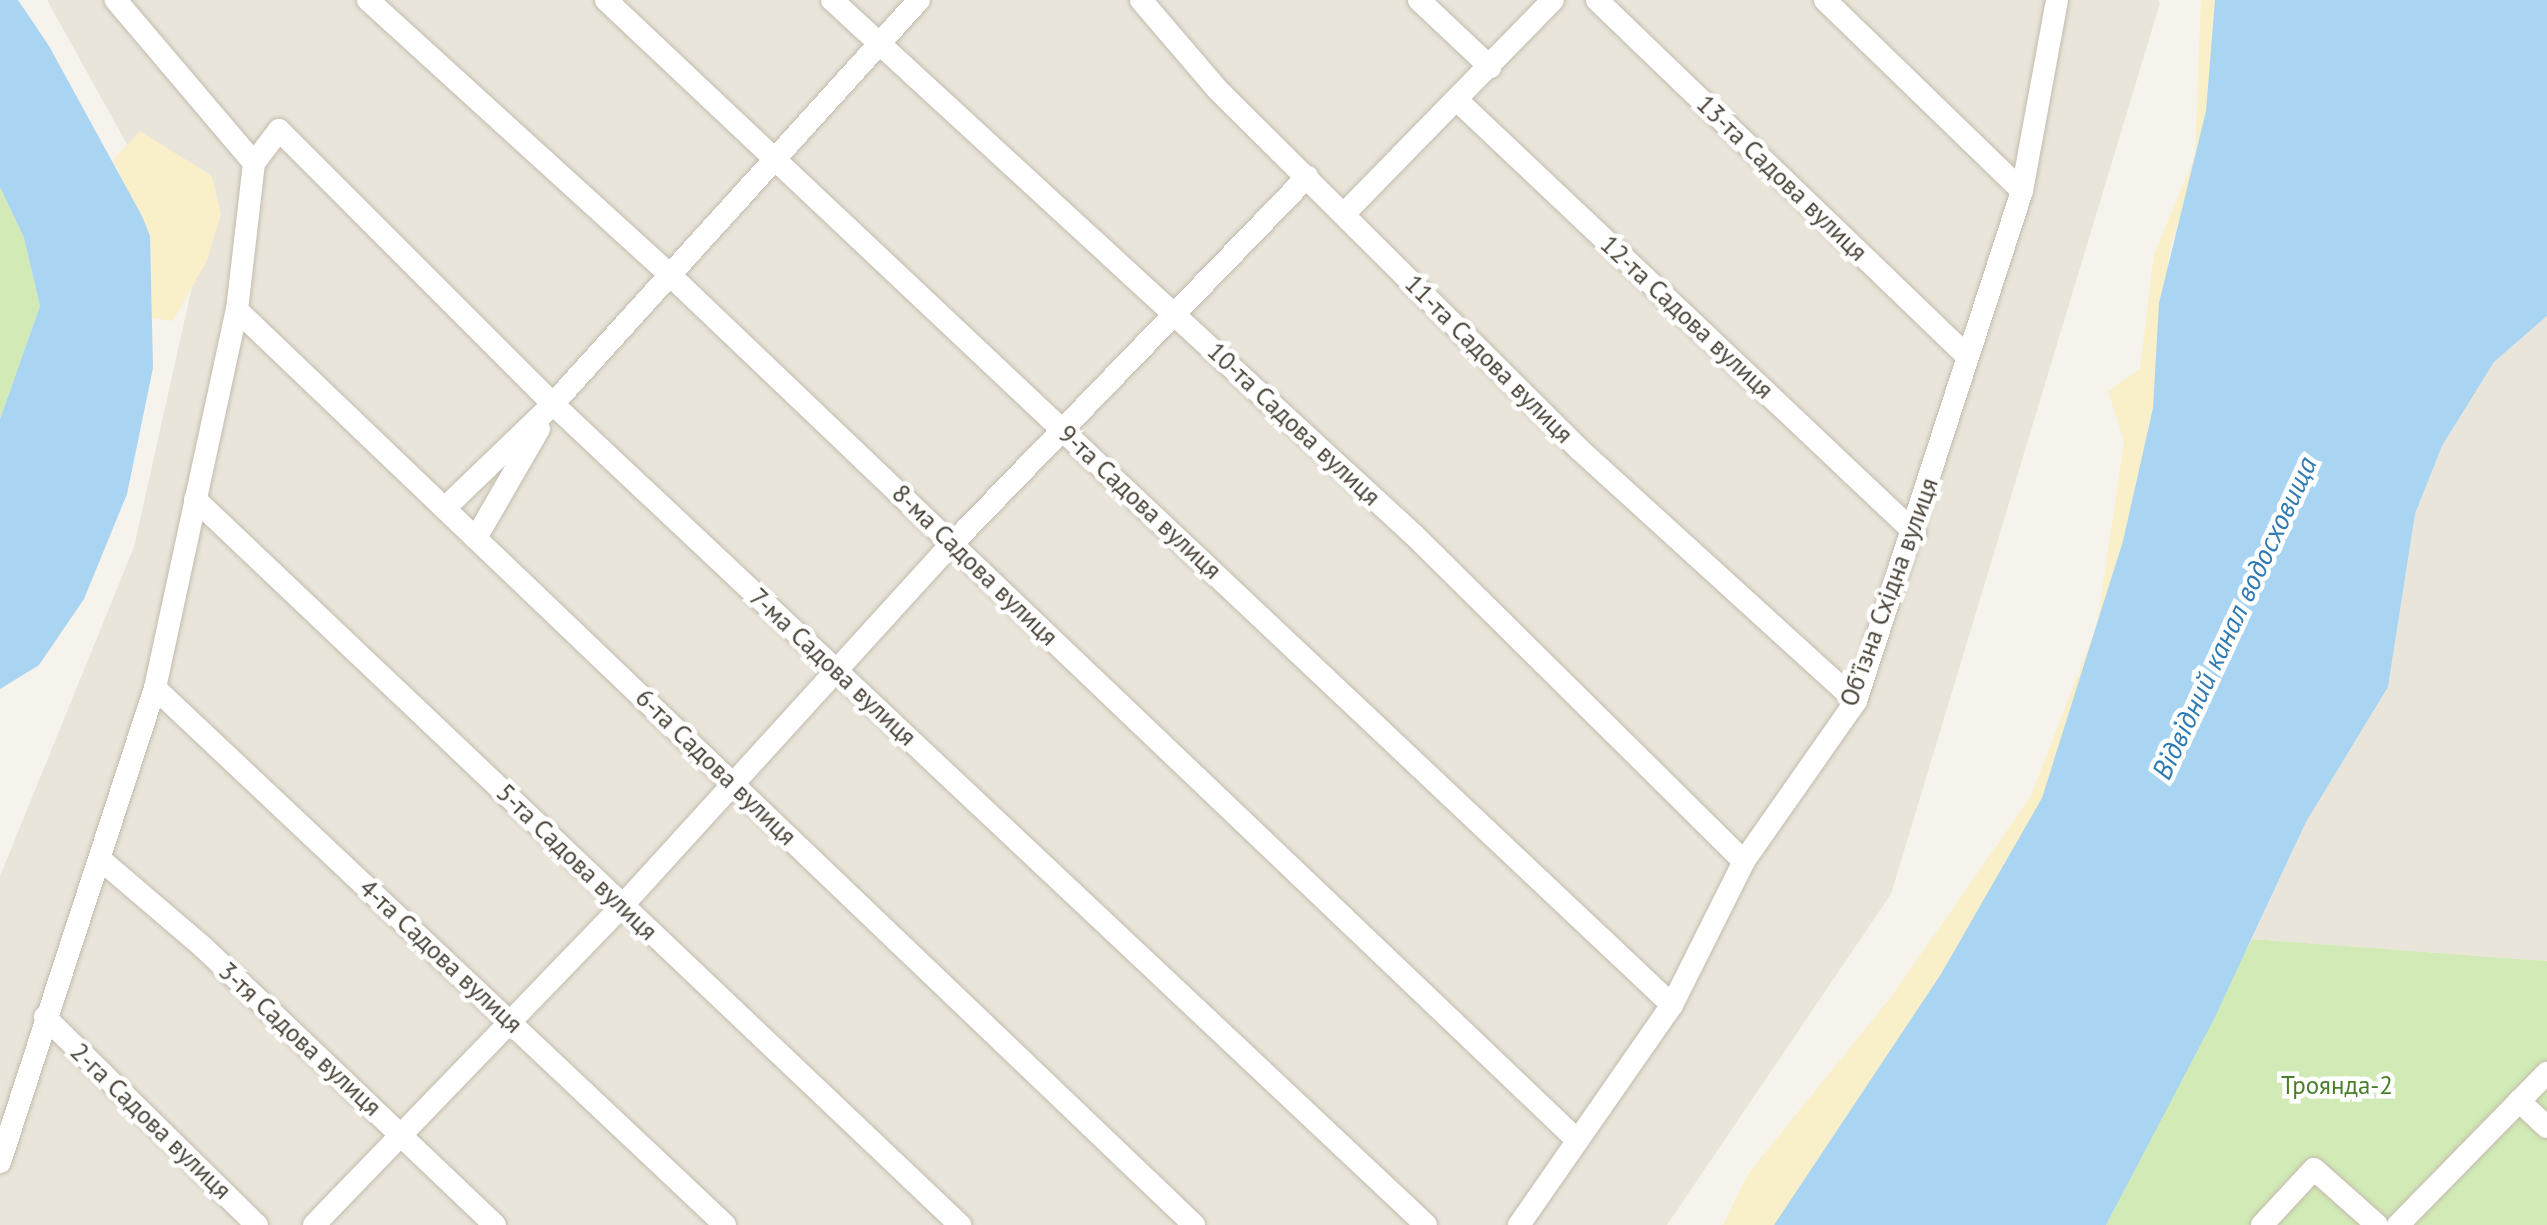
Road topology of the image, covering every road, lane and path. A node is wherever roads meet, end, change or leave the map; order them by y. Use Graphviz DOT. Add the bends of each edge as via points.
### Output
graph roads {
  1 [pos="116,0"];
  2 [pos="368,0"];
  3 [pos="606,0"];
  4 [pos="832,0"];
  5 [pos="919,0"];
  6 [pos="1141,0"];
  7 [pos="1419,0"];
  8 [pos="1552,0"];
  9 [pos="1597,0"];
  10 [pos="1825,0"];
  11 [pos="2058,0"];
  12 [pos="879,46"];
  13 [pos="1490,66"];
  14 [pos="1458,100"];
  15 [pos="775,161"];
  16 [pos="254,163"];
  17 [pos="1307,177"];
  18 [pos="2022,190"];
  19 [pos="1344,214"];
  20 [pos="671,276"];
  21 [pos="238,310"];
  22 [pos="1174,314"];
  23 [pos="1966,356"];
  24 [pos="553,404"];
  25 [pos="1065,431"];
  26 [pos="195,499"];
  27 [pos="445,508"];
  28 [pos="1915,533"];
  29 [pos="476,538"];
  30 [pos="952,544"];
  31 [pos="834,668"];
  32 [pos="154,688"];
  33 [pos="1856,701"];
  34 [pos="730,780"];
  35 [pos="100,859"];
  36 [pos="1744,861"];
  37 [pos="622,905"];
  38 [pos="1672,1006"];
  39 [pos="45,1017"];
  40 [pos="511,1021"];
  41 [pos="2547,1072"];
  42 [pos="2519,1100"];
  43 [pos="2547,1127"];
  44 [pos="400,1133"];
  45 [pos="1576,1138"];
  46 [pos="0,1162"];
  47 [pos="257,1225"];
  48 [pos="314,1225"];
  49 [pos="495,1225"];
  50 [pos="725,1225"];
  51 [pos="960,1225"];
  52 [pos="1194,1225"];
  53 [pos="1426,1225"];
  54 [pos="1519,1225"];
  55 [pos="2262,1225"];
  56 [pos="2377,1225"];
  57 [pos="2398,1225"];
  1 -- 16 [label="street"];
  2 -- 20 [label="street, 8-ма Садова вулиця"];
  3 -- 15 [label="street, 9-та Садова вулиця"];
  4 -- 12 [label="street, 10-та Садова вулиця"];
  5 -- 12 [label="street"];
  6 -- 17 [label="street, 11-та Садова вулиця" via="1218,90"];
  7 -- 13 [label="street"];
  8 -- 13 [label="street"];
  9 -- 23 [label="street, 13-та Садова вулиця"];
  10 -- 18 [label="street"];
  11 -- 18 [label="street, Обʼїзна Східна вулиця"];
  12 -- 15 [label="street"];
  12 -- 22 [label="street, 10-та Садова вулиця"];
  13 -- 14 [label="street"];
  14 -- 19 [label="street"];
  14 -- 28 [label="street, 12-та Садова вулиця"];
  15 -- 20 [label="street"];
  15 -- 25 [label="street, 9-та Садова вулиця"];
  16 -- 21 [label="street"];
  16 -- 24 [label="street, 7-ма Садова вулиця" via="279,130"];
  17 -- 19 [label="street, 11-та Садова вулиця"];
  17 -- 22 [label="street"];
  18 -- 23 [label="street, Обʼїзна Східна вулиця"];
  19 -- 33 [label="street, 11-та Садова вулиця" via="1579,449"];
  20 -- 24 [label="street"];
  20 -- 30 [label="street, 8-ма Садова вулиця"];
  21 -- 26 [label="street"];
  21 -- 27 [label="street, 6-та Садова вулиця"];
  22 -- 25 [label="street"];
  22 -- 36 [label="street, 10-та Садова вулиця" via="1414,535"];
  23 -- 28 [label="street, Обʼїзна Східна вулиця"];
  24 -- 27 [label="street"];
  24 -- 29 [label="street"];
  24 -- 31 [label="street, 7-ма Садова вулиця"];
  25 -- 30 [label="street"];
  25 -- 38 [label="street, 9-та Садова вулиця"];
  26 -- 32 [label="street"];
  26 -- 37 [label="street, 5-та Садова вулиця"];
  27 -- 29 [label="street, 6-та Садова вулиця"];
  28 -- 33 [label="street, Обʼїзна Східна вулиця"];
  29 -- 34 [label="street, 6-та Садова вулиця"];
  30 -- 31 [label="street"];
  30 -- 45 [label="street, 8-ма Садова вулиця"];
  31 -- 34 [label="street"];
  31 -- 53 [label="street, 7-ма Садова вулиця"];
  32 -- 35 [label="street"];
  32 -- 40 [label="street, 4-та Садова вулиця"];
  33 -- 36 [label="street, Обʼїзна Східна вулиця"];
  34 -- 37 [label="street"];
  34 -- 52 [label="street, 6-та Садова вулиця"];
  35 -- 39 [label="street"];
  35 -- 44 [label="street, 3-тя Садова вулиця"];
  36 -- 38 [label="street, Обʼїзна Східна вулиця"];
  37 -- 40 [label="street"];
  37 -- 51 [label="street, 5-та Садова вулиця"];
  38 -- 45 [label="street, Обʼїзна Східна вулиця"];
  39 -- 46 [label="street"];
  39 -- 47 [label="street, 2-га Садова вулиця"];
  40 -- 44 [label="street"];
  40 -- 50 [label="street, 4-та Садова вулиця"];
  41 -- 42 [label="street"];
  42 -- 43 [label="street"];
  42 -- 57 [label="street"];
  44 -- 48 [label="street"];
  44 -- 49 [label="street, 3-тя Садова вулиця"];
  45 -- 54 [label="street, Обʼїзна Східна вулиця"];
  55 -- 56 [label="street" via="2314,1169"];
}
